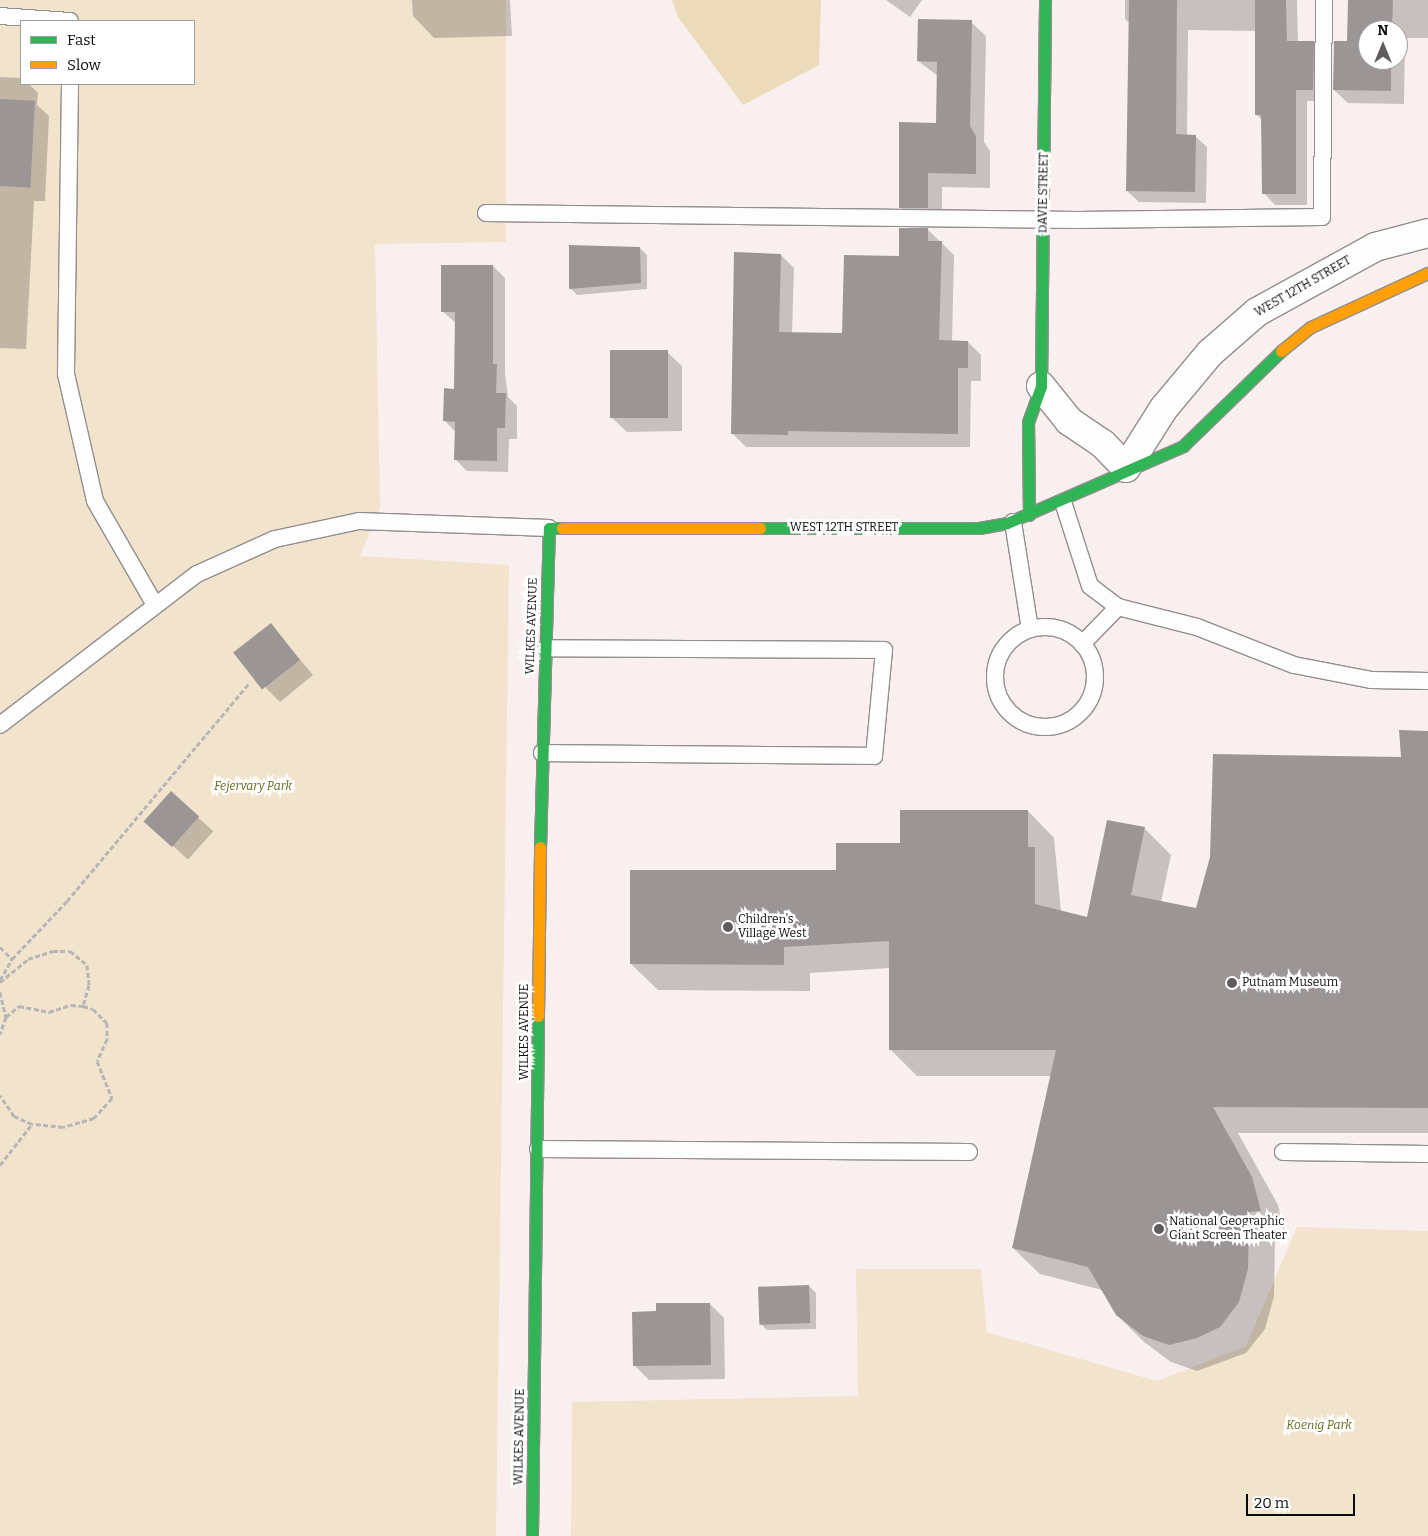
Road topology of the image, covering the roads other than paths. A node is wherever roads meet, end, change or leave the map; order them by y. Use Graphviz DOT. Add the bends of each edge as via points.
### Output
graph roads {
  1 [pos="1045,0"];
  2 [pos="1324,0"];
  3 [pos="0,16"];
  4 [pos="56,20"];
  5 [pos="70,85"];
  6 [pos="486,212"];
  7 [pos="1044,219"];
  8 [pos="1428,233"];
  9 [pos="1428,274"];
  10 [pos="1041,386"];
  11 [pos="1126,468"];
  12 [pos="1062,502"];
  13 [pos="1029,516"];
  14 [pos="1013,522"];
  15 [pos="549,528"];
  16 [pos="154,603"];
  17 [pos="1118,607"];
  18 [pos="1030,629"];
  19 [pos="1082,644"];
  20 [pos="546,648"];
  21 [pos="1428,681"];
  22 [pos="0,725"];
  23 [pos="542,753"];
  24 [pos="538,1148"];
  25 [pos="969,1152"];
  26 [pos="1283,1152"];
  27 [pos="1428,1154"];
  28 [pos="532,1536"];
  1 -- 7 [label="street, DAVIE STREET"];
  2 -- 7 [label="lane" via="1322,217"];
  3 -- 4 [label="lane"];
  5 -- 16 [label="lane" via="66,374 95,501"];
  6 -- 7 [label="lane"];
  7 -- 10 [label="street, DAVIE STREET"];
  8 -- 11 [label="street, WEST 12TH STREET" via="1375,247 1256,312 1210,353 1164,408"];
  9 -- 11 [label="street, WEST 12TH STREET" via="1311,327 1269,361 1183,446"];
  10 -- 11 [label="street" via="1069,421 1103,444"];
  10 -- 13 [label="street, DAVIE STREET" via="1028,422"];
  11 -- 12 [label="street, WEST 12TH STREET"];
  12 -- 13 [label="street, WEST 12TH STREET"];
  12 -- 17 [label="lane" via="1090,586"];
  13 -- 14 [label="street, WEST 12TH STREET"];
  14 -- 15 [label="street, WEST 12TH STREET" via="979,528"];
  14 -- 18 [label="lane"];
  15 -- 16 [label="lane" via="359,521 275,539 197,574"];
  15 -- 20 [label="street, WILKES AVENUE"];
  16 -- 22 [label="lane"];
  17 -- 19 [label="lane"];
  17 -- 21 [label="lane" via="1197,627 1294,665 1371,680"];
  18 -- 19 [label="lane" via="1062,630"];
  18 -- 19 [label="lane" via="1004,648 995,679 1007,710 1036,726 1069,722 1092,698 1094,664"];
  20 -- 23 [label="street, WILKES AVENUE"];
  20 -- 23 [label="lane" via="884,650 874,756"];
  23 -- 24 [label="street, WILKES AVENUE"];
  24 -- 25 [label="lane"];
  24 -- 28 [label="street, WILKES AVENUE"];
  26 -- 27 [label="lane"];
}
